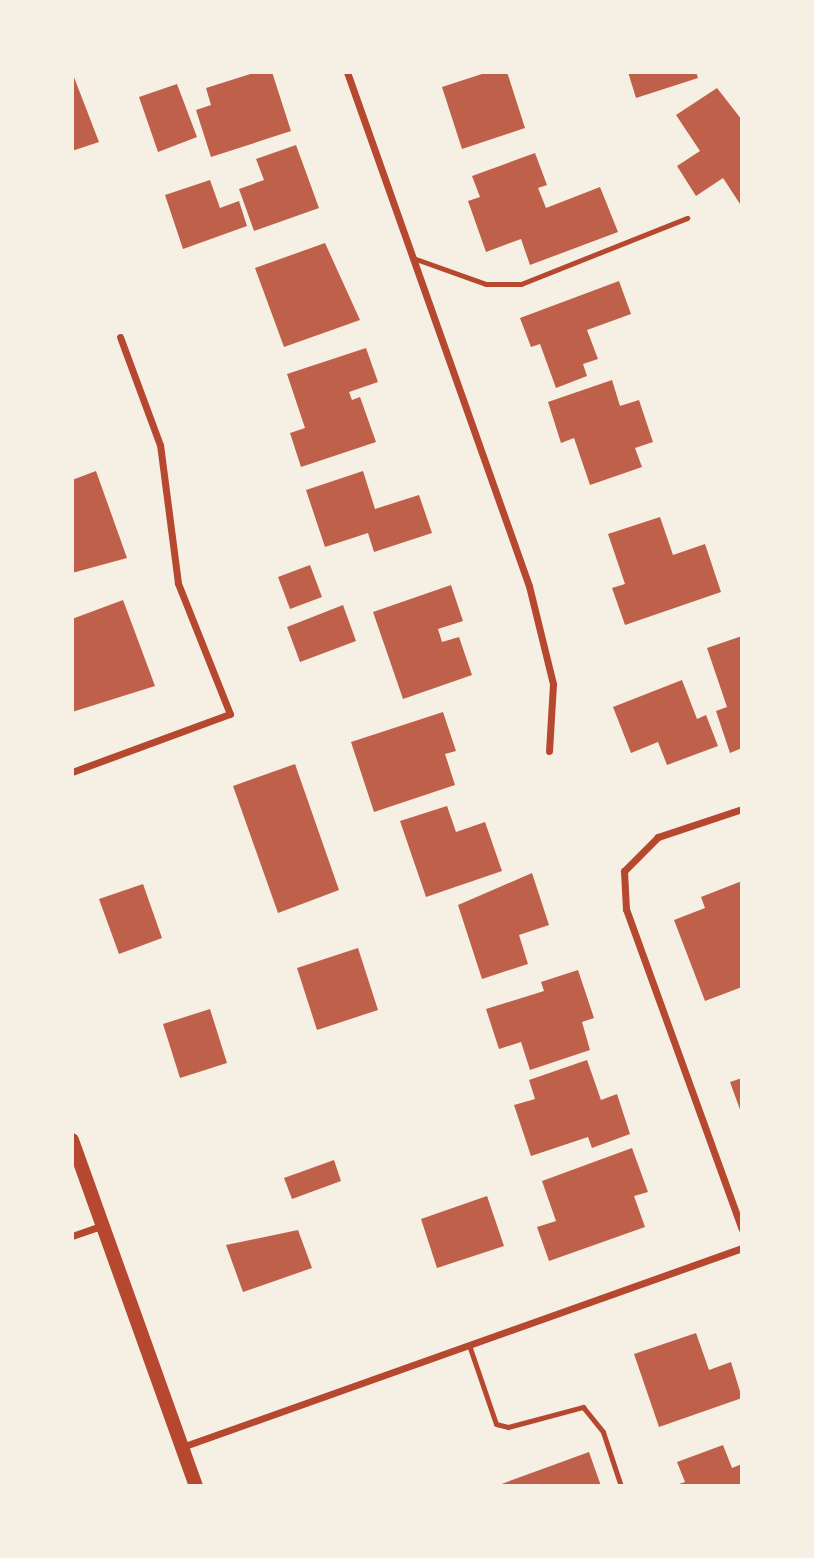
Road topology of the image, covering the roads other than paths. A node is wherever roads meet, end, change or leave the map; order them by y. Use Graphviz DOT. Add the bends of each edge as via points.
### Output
graph roads {
  1 [pos="347,72"];
  2 [pos="687,218"];
  3 [pos="413,258"];
  4 [pos="120,337"];
  5 [pos="549,751"];
  6 [pos="72,772"];
  7 [pos="742,809"];
  8 [pos="72,1140"];
  9 [pos="101,1226"];
  10 [pos="742,1229"];
  11 [pos="72,1236"];
  12 [pos="742,1248"];
  13 [pos="469,1345"];
  14 [pos="182,1447"];
  15 [pos="196,1486"];
  16 [pos="621,1486"];
  1 -- 3 [label="street"];
  2 -- 3 [label="lane" via="520,284 486,284"];
  3 -- 5 [label="street" via="529,586 553,684"];
  4 -- 6 [label="street" via="160,445 178,583 230,715"];
  7 -- 10 [label="street" via="658,836 624,871 626,909"];
  8 -- 9 [label="main road"];
  9 -- 11 [label="street"];
  9 -- 14 [label="main road"];
  12 -- 13 [label="street"];
  13 -- 14 [label="street"];
  13 -- 16 [label="lane" via="496,1424 508,1427 583,1407 603,1432"];
  14 -- 15 [label="main road"];
}
